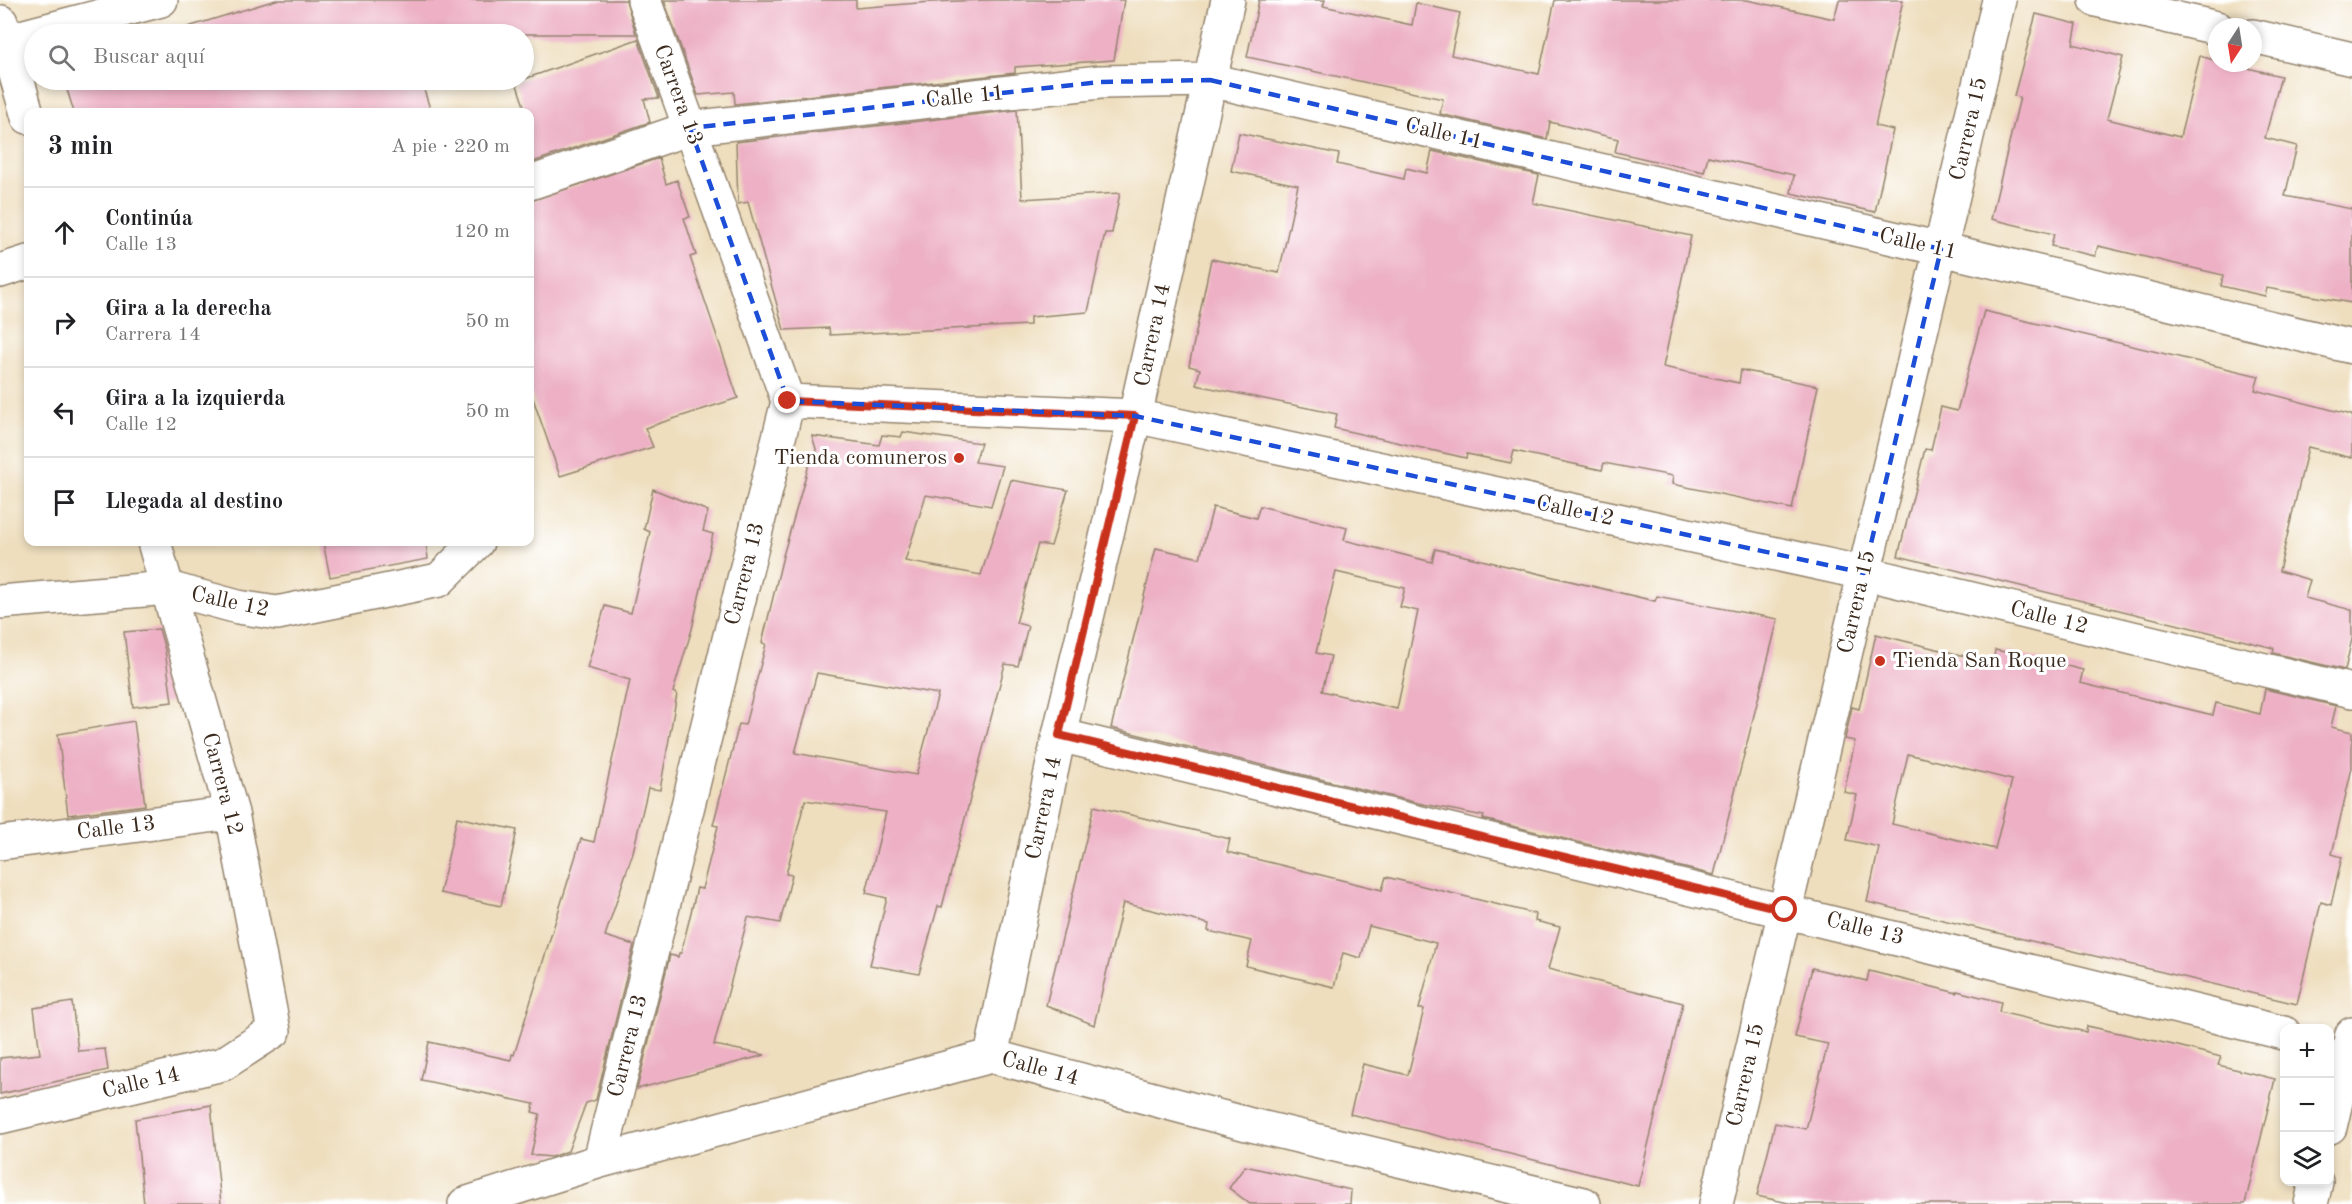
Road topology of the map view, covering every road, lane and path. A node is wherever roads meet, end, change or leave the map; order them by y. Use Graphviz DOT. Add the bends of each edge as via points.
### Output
graph roads {
  1 [pos="161,0"];
  2 [pos="644,0"];
  3 [pos="1228,0"];
  4 [pos="1999,0"];
  5 [pos="2097,0"];
  6 [pos="39,24"];
  7 [pos="2208,26"];
  8 [pos="24,27"];
  9 [pos="3,31"];
  10 [pos="2262,38"];
  11 [pos="2352,59"];
  12 [pos="1210,80"];
  13 [pos="25,108"];
  14 [pos="690,128"];
  15 [pos="534,182"];
  16 [pos="1941,249"];
  17 [pos="24,263"];
  18 [pos="0,271"];
  19 [pos="2352,347"];
  20 [pos="788,401"];
  21 [pos="1135,416"];
  22 [pos="155,546"];
  23 [pos="473,546"];
  24 [pos="1864,573"];
  25 [pos="168,588"];
  26 [pos="0,602"];
  27 [pos="2352,691"];
  28 [pos="1059,735"];
  29 [pos="232,813"];
  30 [pos="0,843"];
  31 [pos="1785,910"];
  32 [pos="274,1031"];
  33 [pos="2280,1032"];
  34 [pos="2346,1044"];
  35 [pos="991,1056"];
  36 [pos="2334,1106"];
  37 [pos="0,1117"];
  38 [pos="600,1161"];
  39 [pos="2315,1186"];
  40 [pos="465,1204"];
  41 [pos="1584,1204"];
  42 [pos="1716,1204"];
  43 [pos="2311,1204"];
  1 -- 6 [label="street"];
  2 -- 14 [label="street, Carrera 13"];
  3 -- 12 [label="street, Carrera 14"];
  4 -- 16 [label="street, Carrera 15"];
  5 -- 7 [label="street"];
  8 -- 9 [label="street"];
  9 -- 13 [label="street"];
  10 -- 11 [label="street"];
  12 -- 14 [label="street, Calle 11" via="1100,82"];
  12 -- 16 [label="street, Calle 11"];
  12 -- 21 [label="street, Carrera 14"];
  14 -- 15 [label="street, Calle 11"];
  14 -- 20 [label="street, Carrera 13"];
  16 -- 19 [label="street, Calle 11"];
  16 -- 24 [label="street, Carrera 15"];
  17 -- 18 [label="street"];
  20 -- 21 [label="street, Calle 12"];
  20 -- 38 [label="street, Carrera 13"];
  21 -- 24 [label="street, Calle 12"];
  21 -- 28 [label="street, Carrera 14"];
  22 -- 25 [label="street, Carrera 12"];
  23 -- 25 [label="street, Calle 12" via="439,580 277,613"];
  24 -- 27 [label="street, Calle 12"];
  24 -- 31 [label="street, Carrera 15"];
  25 -- 26 [label="street, Calle 12"];
  25 -- 29 [label="street, Carrera 12"];
  28 -- 31 [label="street, Calle 13"];
  28 -- 35 [label="street, Carrera 14"];
  29 -- 30 [label="street, Calle 13"];
  29 -- 32 [label="street, Carrera 12"];
  31 -- 33 [label="street, Calle 13"];
  31 -- 42 [label="street, Carrera 15"];
  32 -- 37 [label="street, Calle 14" via="223,1064"];
  34 -- 36 [label="street"];
  35 -- 38 [label="street, Calle 14"];
  35 -- 41 [label="street, Calle 14" via="1247,1124"];
  38 -- 40 [label="street, Calle 14"];
  39 -- 43 [label="street"];
}
